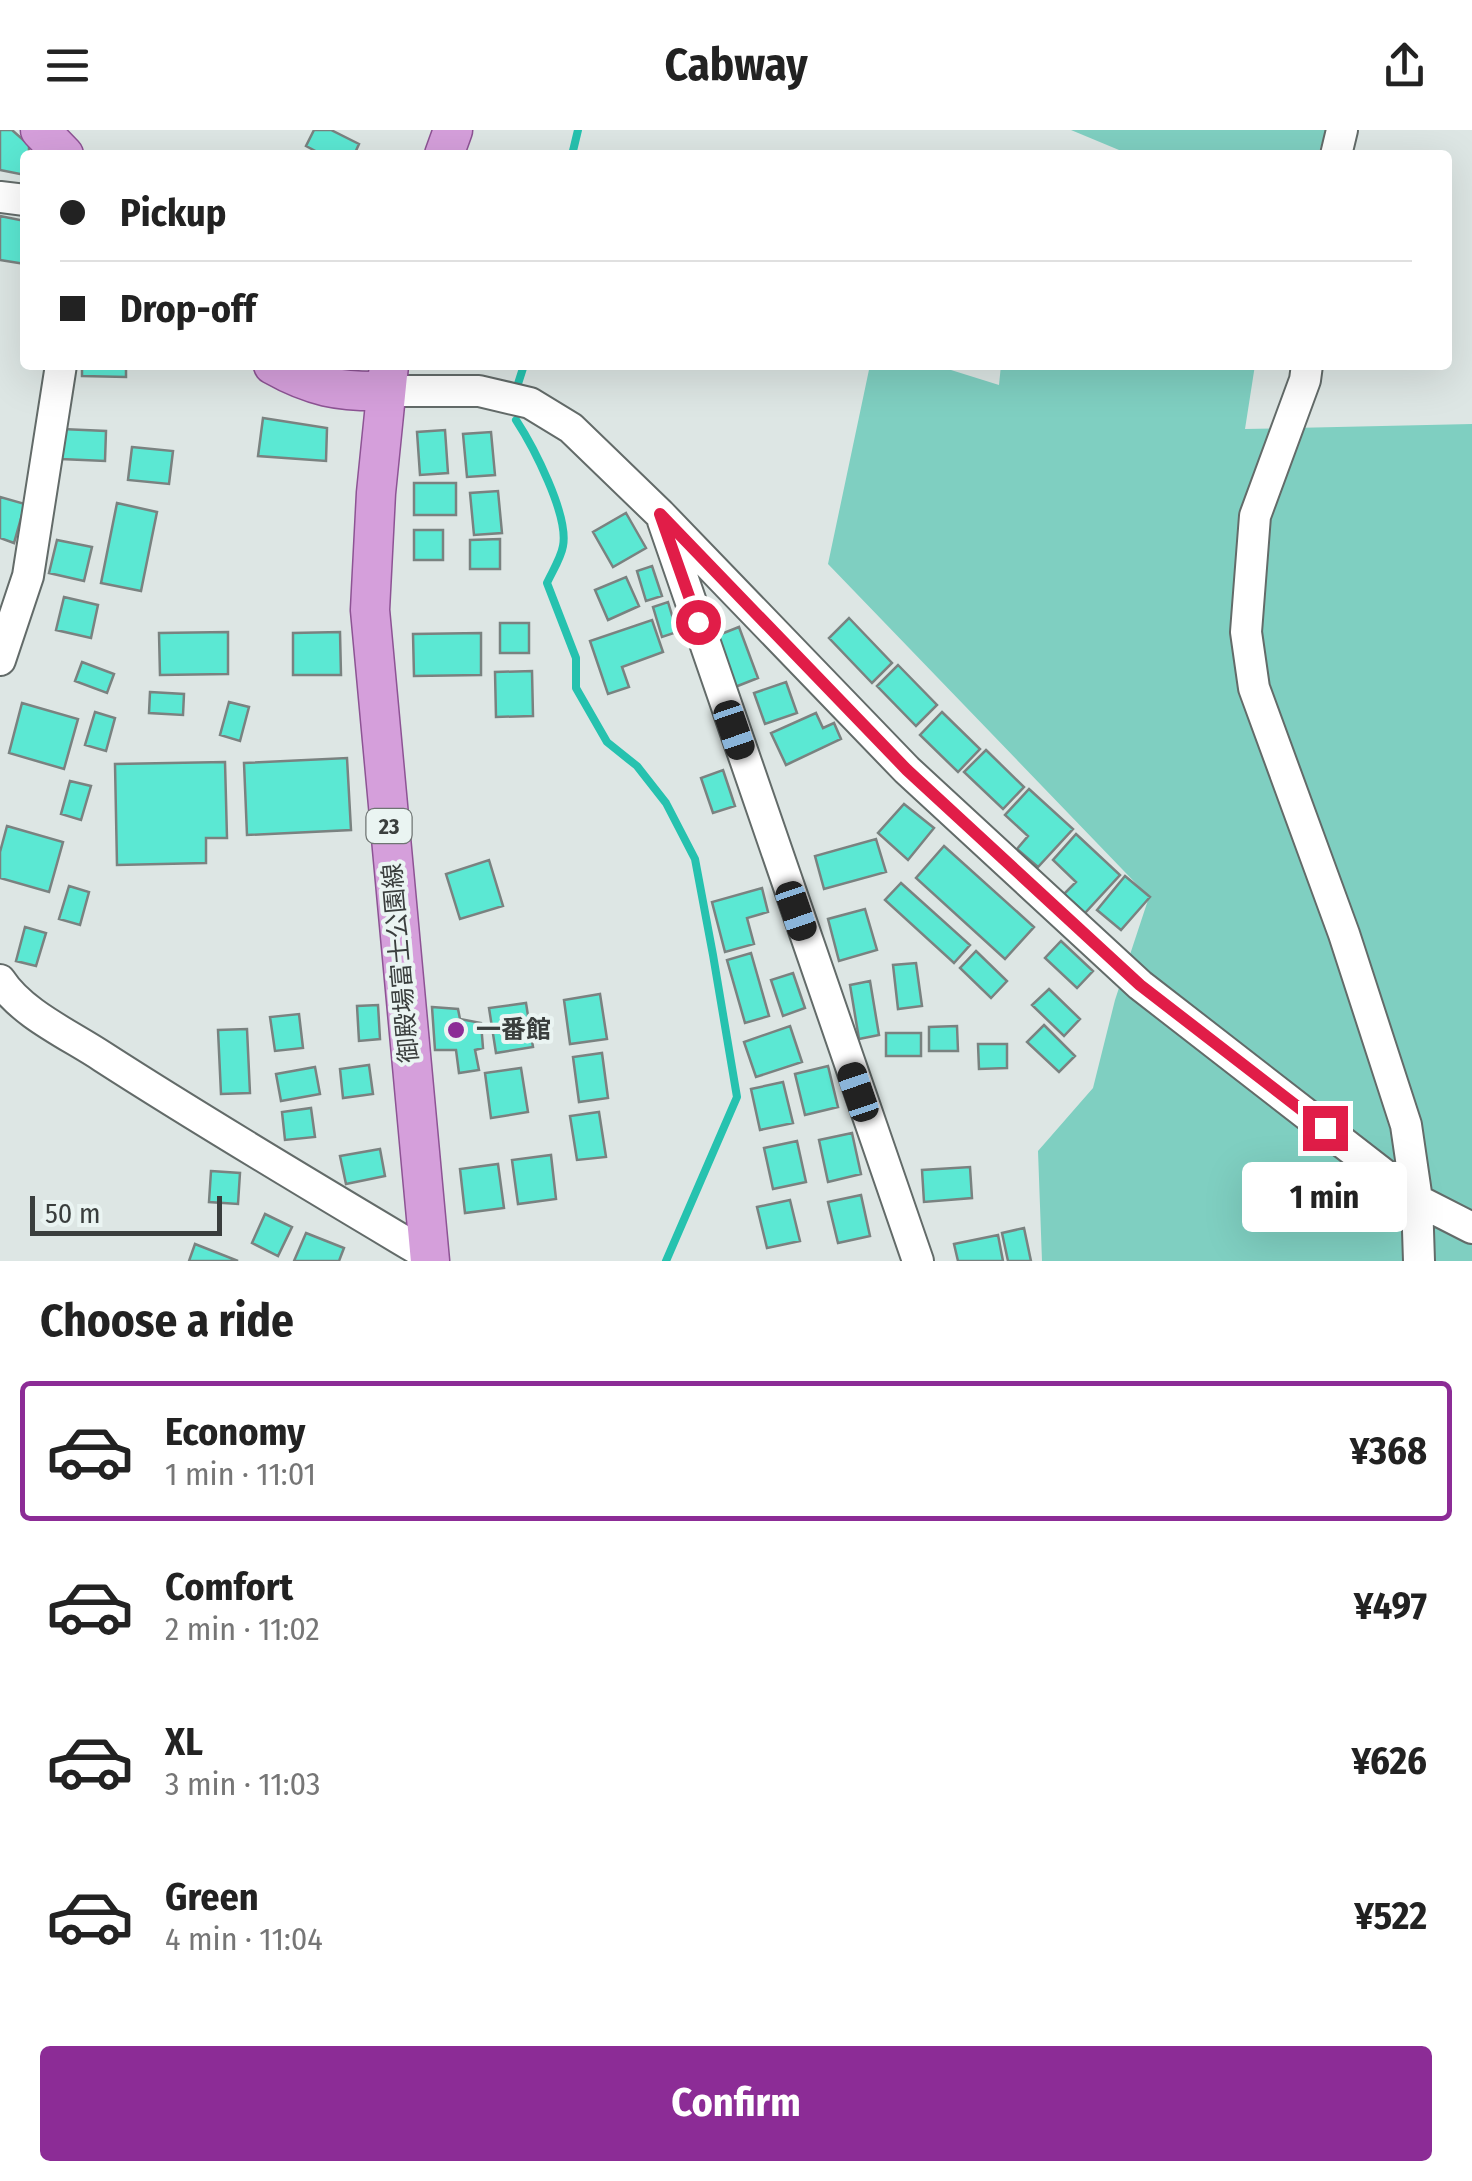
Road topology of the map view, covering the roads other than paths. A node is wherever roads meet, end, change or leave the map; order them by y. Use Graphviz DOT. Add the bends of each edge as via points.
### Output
graph roads {
  1 [pos="40,130"];
  2 [pos="59,150"];
  3 [pos="60,370"];
  4 [pos="283,370"];
  5 [pos="1307,370"];
  6 [pos="386,378"];
  7 [pos="660,514"];
  8 [pos="0,660"];
  9 [pos="0,980"];
  10 [pos="1417,1200"];
  11 [pos="1472,1228"];
  12 [pos="430,1259"];
  13 [pos="918,1261"];
  14 [pos="1419,1261"];
  1 -- 2 [label="main road"];
  3 -- 8 [label="street" via="28,576"];
  4 -- 6 [label="main road" via="313,385 352,392"];
  5 -- 10 [label="street" via="1255,516 1246,632 1254,688 1406,1126"];
  6 -- 7 [label="street" via="530,404 571,428"];
  6 -- 12 [label="main road, 御殿場富士公園線 / 23" via="370,610"];
  7 -- 10 [label="street" via="907,770 1140,985"];
  7 -- 13 [label="street"];
  9 -- 12 [label="street" via="39,1016"];
  10 -- 11 [label="street"];
  10 -- 14 [label="street"];
}
